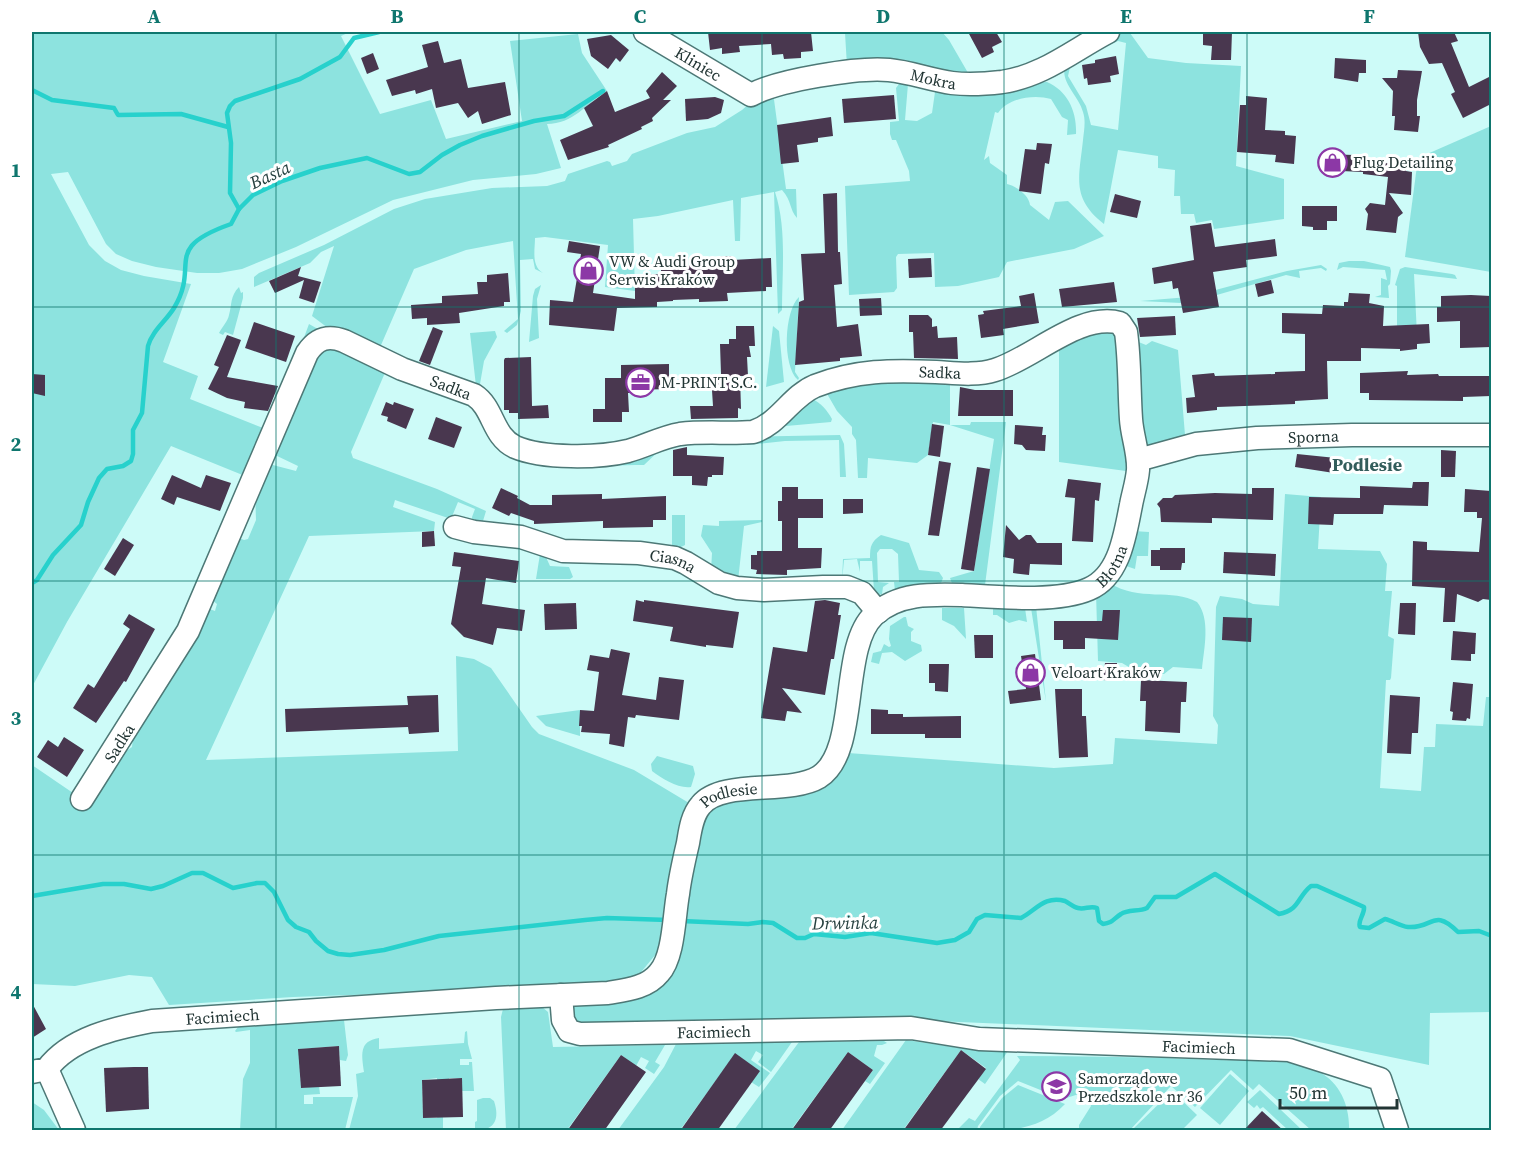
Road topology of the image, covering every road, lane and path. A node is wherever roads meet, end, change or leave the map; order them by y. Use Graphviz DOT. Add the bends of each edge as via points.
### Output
graph roads {
  1 [pos="645,32"];
  2 [pos="1108,32"];
  3 [pos="751,95"];
  4 [pos="1120,323"];
  5 [pos="1491,435"];
  6 [pos="1138,460"];
  7 [pos="455,527"];
  8 [pos="878,612"];
  9 [pos="82,799"];
  10 [pos="561,995"];
  11 [pos="39,1070"];
  12 [pos="74,1131"];
  13 [pos="1397,1131"];
  1 -- 3 [label="street, Kliniec"];
  2 -- 3 [label="street, Mokra" via="1036,74 1003,82 951,83 874,70 779,84"];
  4 -- 6 [label="street, Błotna" via="1128,347 1131,421"];
  4 -- 9 [label="street, Sadka" via="1090,323 992,371 852,374 801,394 763,429 753,432 681,434 631,450 580,456 516,447 501,436 483,401 474,395 402,369 344,341 318,341 307,352 188,631"];
  5 -- 6 [label="street, Sporna" via="1257,438 1196,444"];
  6 -- 8 [label="street, Błotna" via="1122,544 1108,575 1097,585 1058,596 918,596 894,602"];
  7 -- 8 [label="street, Ciasna" via="521,537 563,551 675,558 719,584 737,588 764,591 847,587 862,593"];
  8 -- 10 [label="street, Podlesie" via="865,625 859,642 841,740 833,762 821,776 796,784 723,793 702,803 694,816 663,969 650,981 625,990"];
  10 -- 11 [label="street, Facimiech" via="152,1021 86,1040"];
  10 -- 13 [label="street, Facimiech" via="563,1020 569,1031 580,1034 911,1028 979,1039 1289,1050 1380,1078"];
  11 -- 12 [label="street"];
}
